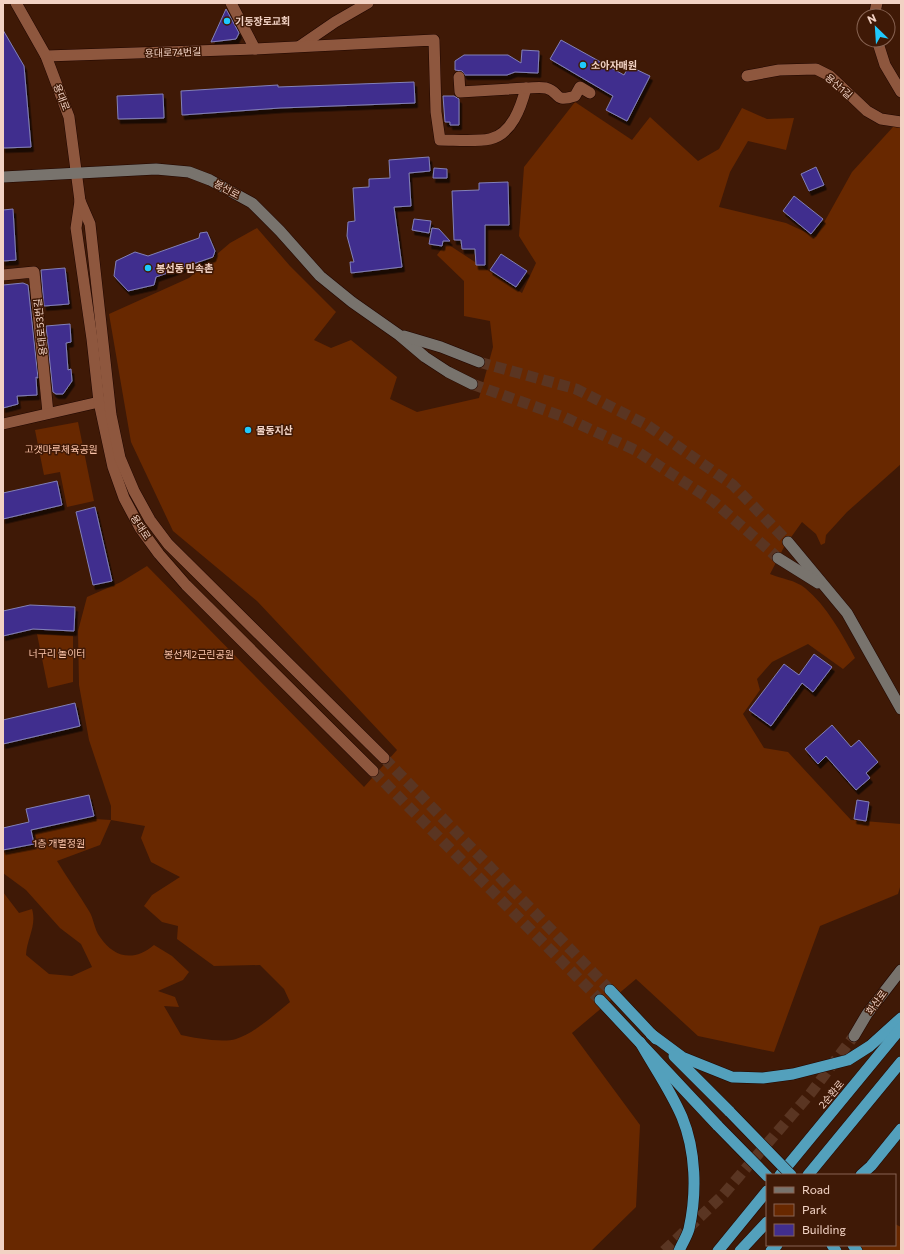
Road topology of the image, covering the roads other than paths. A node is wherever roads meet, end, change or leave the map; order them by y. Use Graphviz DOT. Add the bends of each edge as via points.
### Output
graph roads {
  1 [pos="16,3"];
  2 [pos="231,3"];
  3 [pos="368,3"];
  4 [pos="299,46"];
  5 [pos="880,48"];
  6 [pos="255,49"];
  7 [pos="46,56"];
  8 [pos="747,76"];
  9 [pos="459,77"];
  10 [pos="526,88"];
  11 [pos="901,92"];
  12 [pos="590,93"];
  13 [pos="901,122"];
  14 [pos="78,172"];
  15 [pos="3,177"];
  16 [pos="80,200"];
  17 [pos="3,275"];
  18 [pos="399,335"];
  19 [pos="479,362"];
  20 [pos="472,384"];
  21 [pos="99,402"];
  22 [pos="48,413"];
  23 [pos="3,424"];
  24 [pos="788,542"];
  25 [pos="778,558"];
  26 [pos="824,587"];
  27 [pos="901,709"];
  28 [pos="384,758"];
  29 [pos="374,770"];
  30 [pos="901,970"];
  31 [pos="610,990"];
  32 [pos="600,1000"];
  33 [pos="901,1018"];
  34 [pos="901,1028"];
  35 [pos="652,1034"];
  36 [pos="854,1036"];
  37 [pos="640,1042"];
  38 [pos="901,1062"];
  39 [pos="901,1129"];
  40 [pos="781,1174"];
  41 [pos="790,1174"];
  42 [pos="809,1174"];
  43 [pos="861,1174"];
  44 [pos="766,1175"];
  45 [pos="766,1192"];
  46 [pos="766,1223"];
  47 [pos="750,1241"];
  48 [pos="679,1251"];
  49 [pos="718,1251"];
  50 [pos="740,1251"];
  51 [pos="745,1251"];
  1 -- 7 [label="street, 용대로"];
  2 -- 6 [label="street"];
  3 -- 4 [label="street"];
  4 -- 6 [label="street, 용대로74번길"];
  4 -- 10 [label="street, 용대로74번길" via="434,40 436,112 440,140 491,139 510,126 521,107"];
  5 -- 11 [label="street" via="885,65"];
  6 -- 7 [label="street, 용대로74번길"];
  7 -- 14 [label="street, 용대로" via="69,117"];
  8 -- 13 [label="street, 용산1길" via="779,70 816,69 830,76 867,111 881,119"];
  9 -- 10 [label="street" via="460,92"];
  10 -- 12 [label="street" via="546,88 565,100 575,96 580,87"];
  14 -- 15 [label="main road, 봉선로"];
  14 -- 16 [label="street, 용대로"];
  14 -- 18 [label="main road, 봉선로" via="156,169 189,172 226,187 252,203 320,276"];
  16 -- 21 [label="street, 용대로" via="76,228"];
  16 -- 28 [label="street, 용대로" via="90,224 111,415 120,458 134,491 150,520 168,544"];
  17 -- 22 [label="street, 용대로53번길" via="34,272"];
  18 -- 19 [label="main road" via="441,347"];
  18 -- 20 [label="main road" via="425,357"];
  21 -- 22 [label="street"];
  21 -- 29 [label="street, 용대로" via="113,467 124,498 140,528 159,554 258,658"];
  22 -- 23 [label="street"];
  24 -- 26 [label="main road"];
  25 -- 26 [label="main road"];
  26 -- 27 [label="main road" via="847,613"];
  30 -- 36 [label="main road, 화산로" via="867,1014"];
  31 -- 35 [label="highway"];
  32 -- 37 [label="highway"];
  33 -- 35 [label="highway" via="870,1046 848,1060 792,1074 763,1078 732,1077 682,1057"];
  34 -- 40 [label="highway, 2순환로"];
  35 -- 41 [label="highway, bridge"];
  37 -- 44 [label="highway, bridge"];
  37 -- 48 [label="highway" via="682,1118 692,1156 694,1179 689,1230"];
  38 -- 42 [label="highway"];
  39 -- 43 [label="highway" via="871,1166"];
  45 -- 49 [label="highway"];
  46 -- 47 [label="highway"];
  47 -- 50 [label="highway"];
  47 -- 51 [label="highway"];
}
